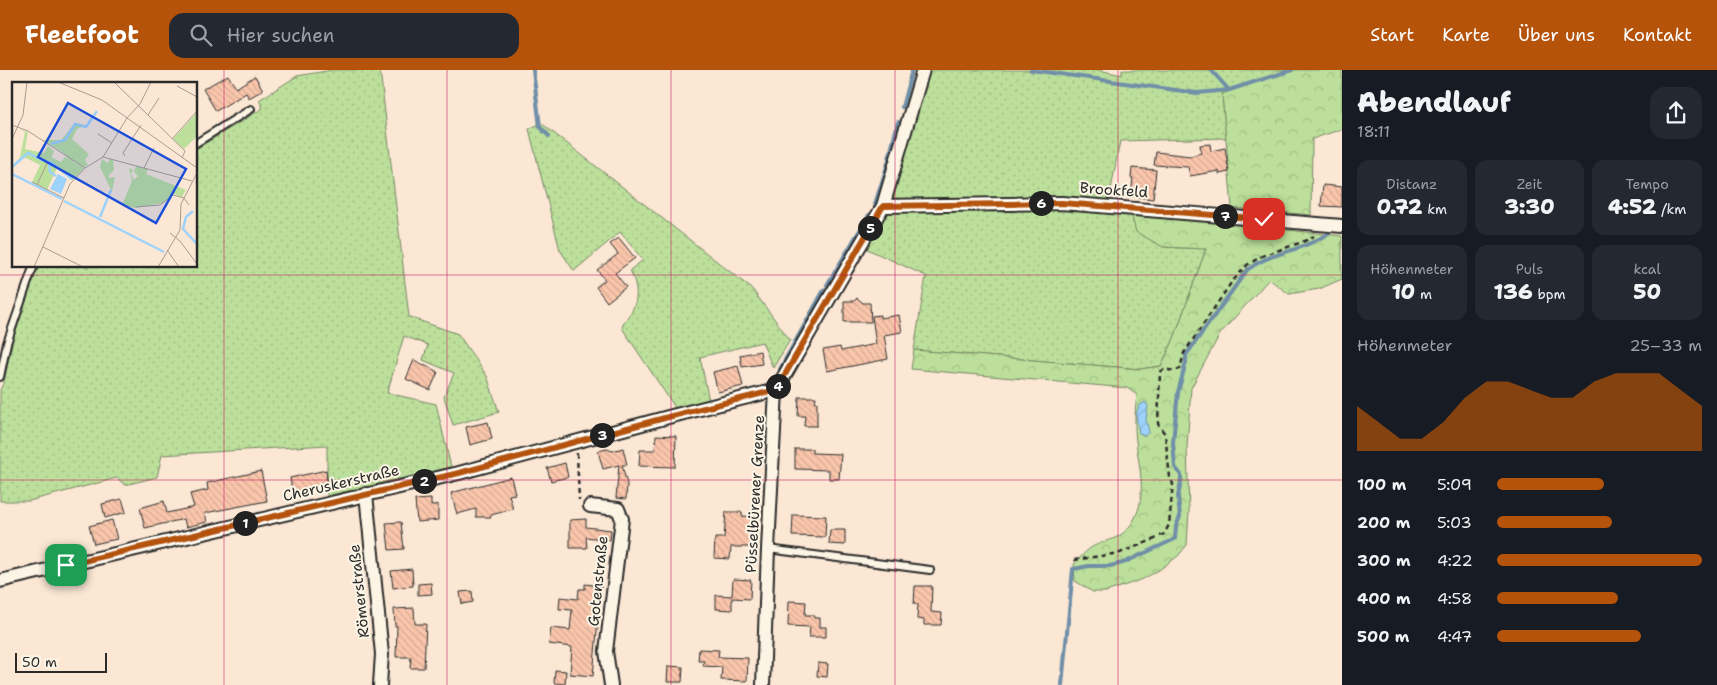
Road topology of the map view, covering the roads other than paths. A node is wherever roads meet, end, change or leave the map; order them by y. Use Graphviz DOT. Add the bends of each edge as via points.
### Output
graph roads {
  1 [pos="923,70"];
  2 [pos="251,109"];
  3 [pos="198,142"];
  4 [pos="883,206"];
  5 [pos="1342,226"];
  6 [pos="33,268"];
  7 [pos="0,377"];
  8 [pos="776,390"];
  9 [pos="366,494"];
  10 [pos="590,506"];
  11 [pos="768,549"];
  12 [pos="930,570"];
  13 [pos="0,581"];
  14 [pos="380,685"];
  15 [pos="611,685"];
  16 [pos="763,685"];
  1 -- 4 [label="street, Püsselbürener Grenze"];
  2 -- 3 [label="lane"];
  4 -- 5 [label="street, Brookfeld" via="1062,203"];
  4 -- 8 [label="street, Püsselbürener Grenze"];
  6 -- 7 [label="lane" via="7,343"];
  8 -- 9 [label="street, Cheruskerstraße" via="459,473"];
  8 -- 11 [label="street, Püsselbürener Grenze"];
  9 -- 13 [label="street, Cheruskerstraße"];
  9 -- 14 [label="street, Römerstraße" via="382,654"];
  10 -- 15 [label="street, Gotenstraße" via="618,509 622,519 606,651"];
  11 -- 12 [label="lane"];
  11 -- 16 [label="street, Püsselbürener Grenze"];
}
